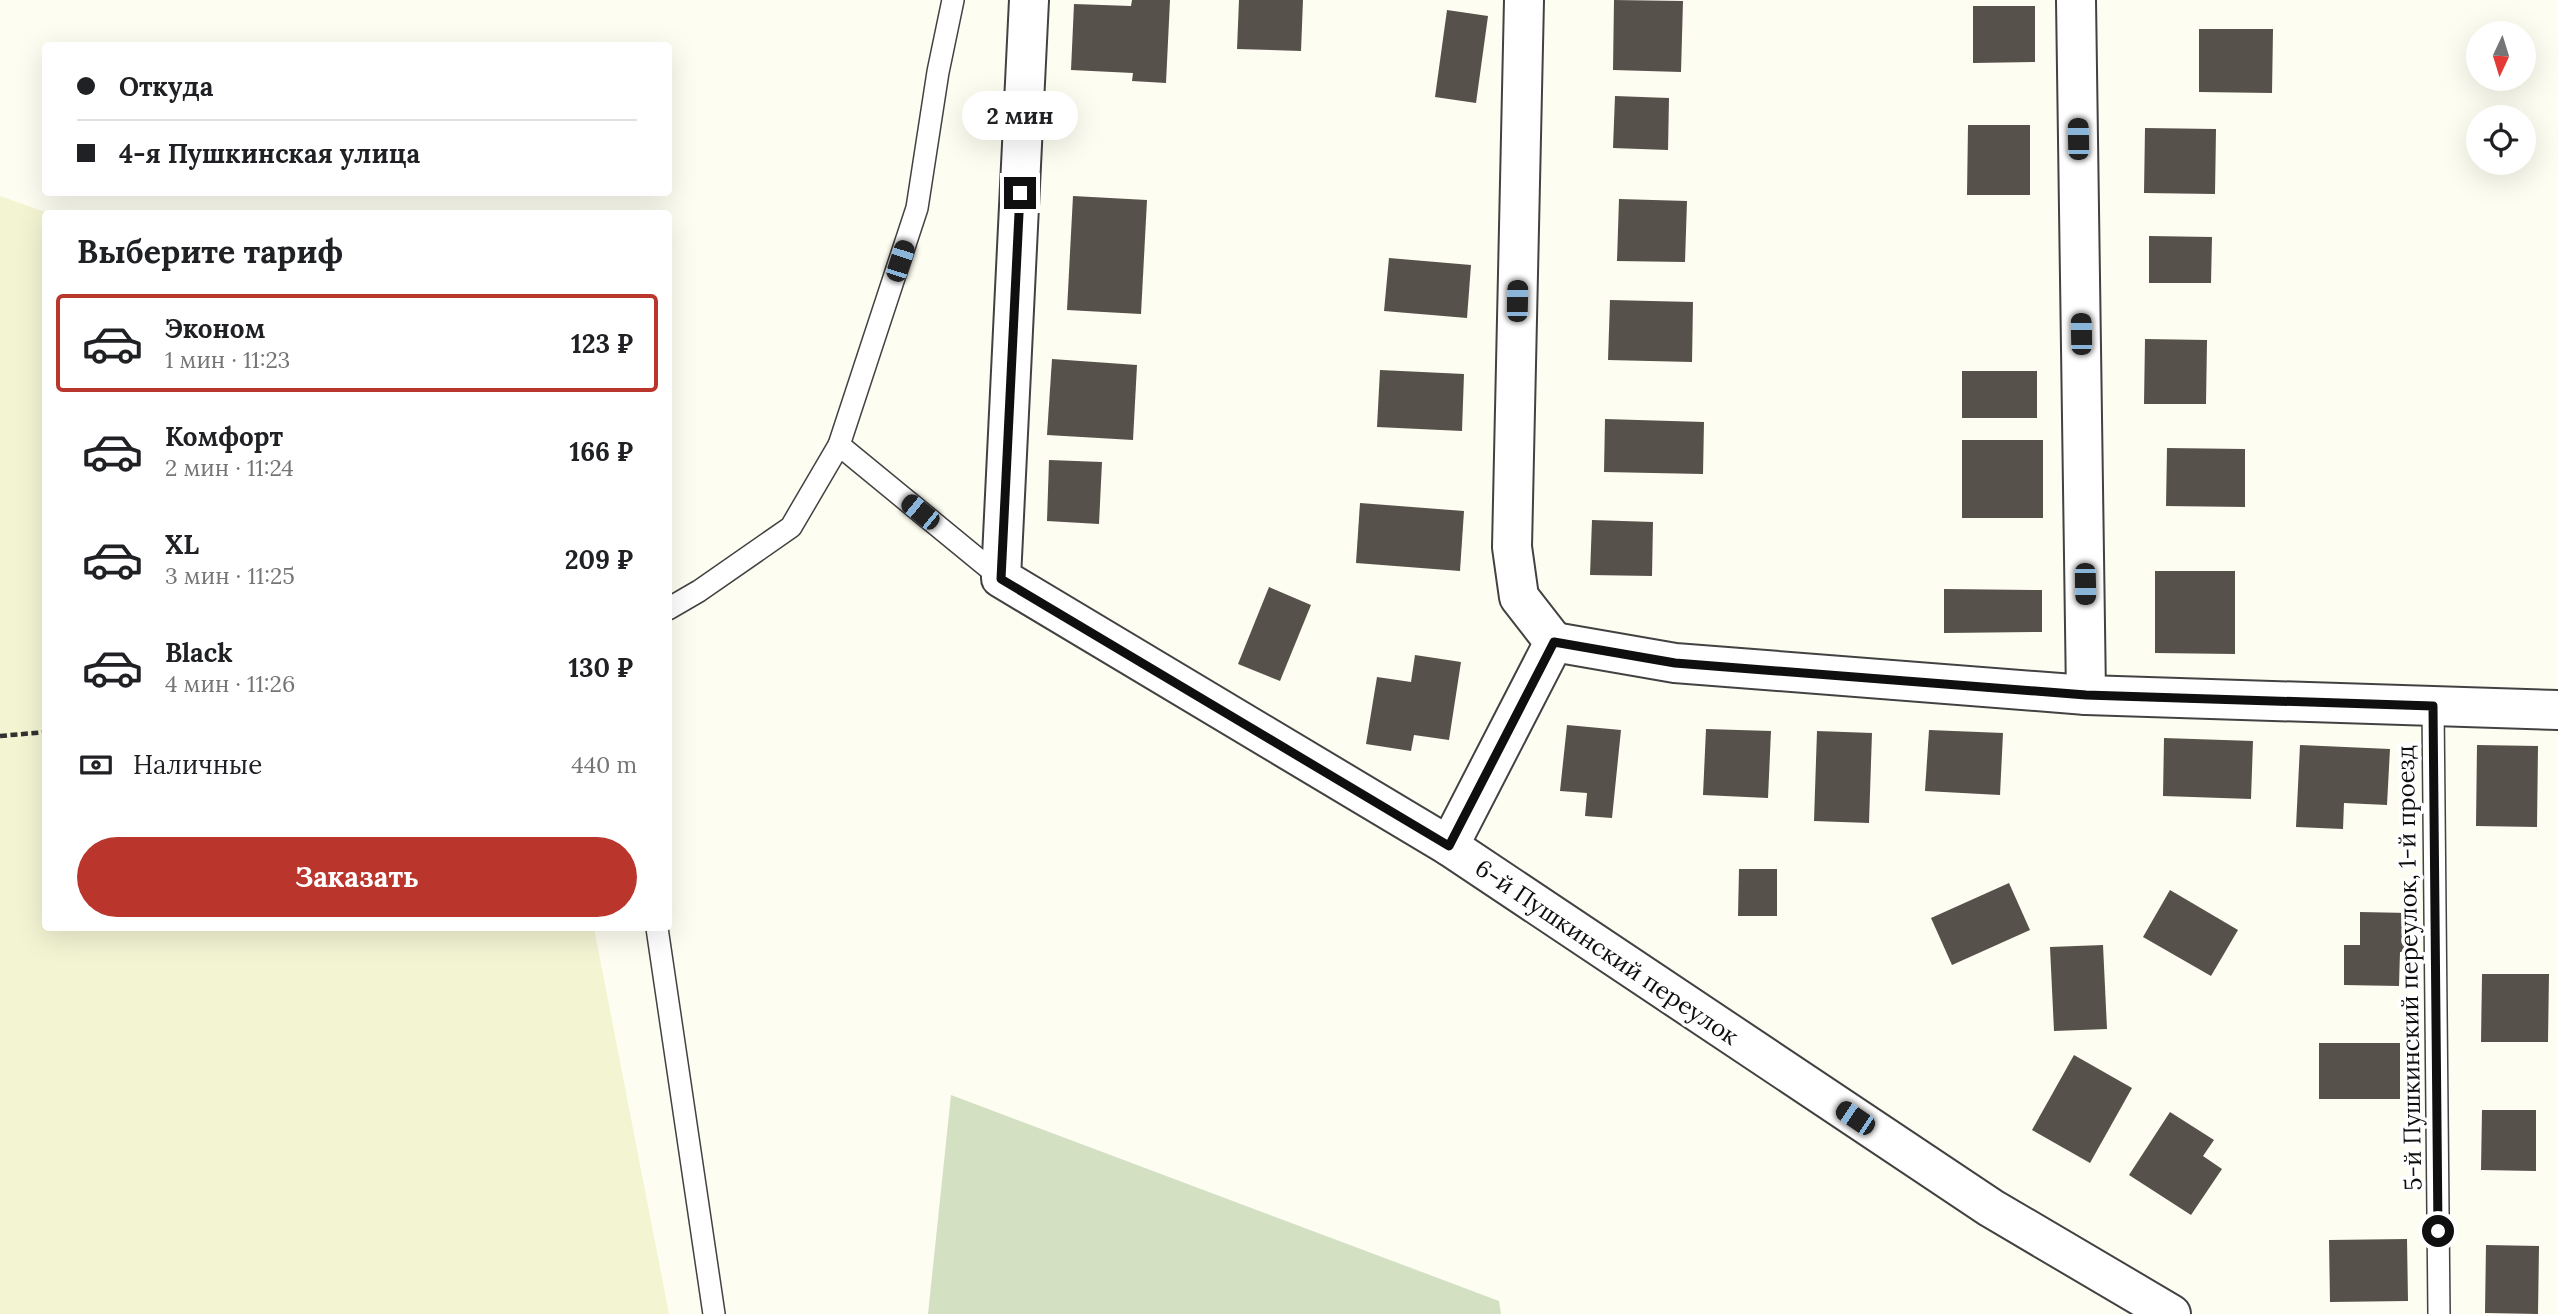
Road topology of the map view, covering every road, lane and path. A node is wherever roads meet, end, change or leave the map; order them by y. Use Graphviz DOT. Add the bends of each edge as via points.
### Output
graph roads {
  1 [pos="953,0"];
  2 [pos="1029,0"];
  3 [pos="1524,0"];
  4 [pos="2076,0"];
  5 [pos="839,445"];
  6 [pos="1001,579"];
  7 [pos="672,607"];
  8 [pos="1554,642"];
  9 [pos="2086,695"];
  10 [pos="2433,706"];
  11 [pos="2558,710"];
  12 [pos="42,732"];
  13 [pos="0,736"];
  14 [pos="1449,846"];
  15 [pos="657,931"];
  16 [pos="713,1314"];
  17 [pos="2171,1314"];
  18 [pos="2439,1314"];
  1 -- 5 [label="lane" via="917,208"];
  2 -- 6 [label="street"];
  3 -- 8 [label="street" via="1512,547 1519,597"];
  4 -- 9 [label="street"];
  5 -- 6 [label="lane"];
  5 -- 7 [label="lane" via="791,527"];
  6 -- 14 [label="street, 6-й Пушкинский переулок"];
  8 -- 9 [label="street" via="1675,663"];
  8 -- 14 [label="street"];
  9 -- 10 [label="street"];
  10 -- 11 [label="street"];
  10 -- 18 [label="lane, 5-й Пушкинский переулок, 1-й проезд"];
  12 -- 13 [label="path"];
  14 -- 17 [label="street, 6-й Пушкинский переулок" via="1991,1208"];
  15 -- 16 [label="lane"];
}
